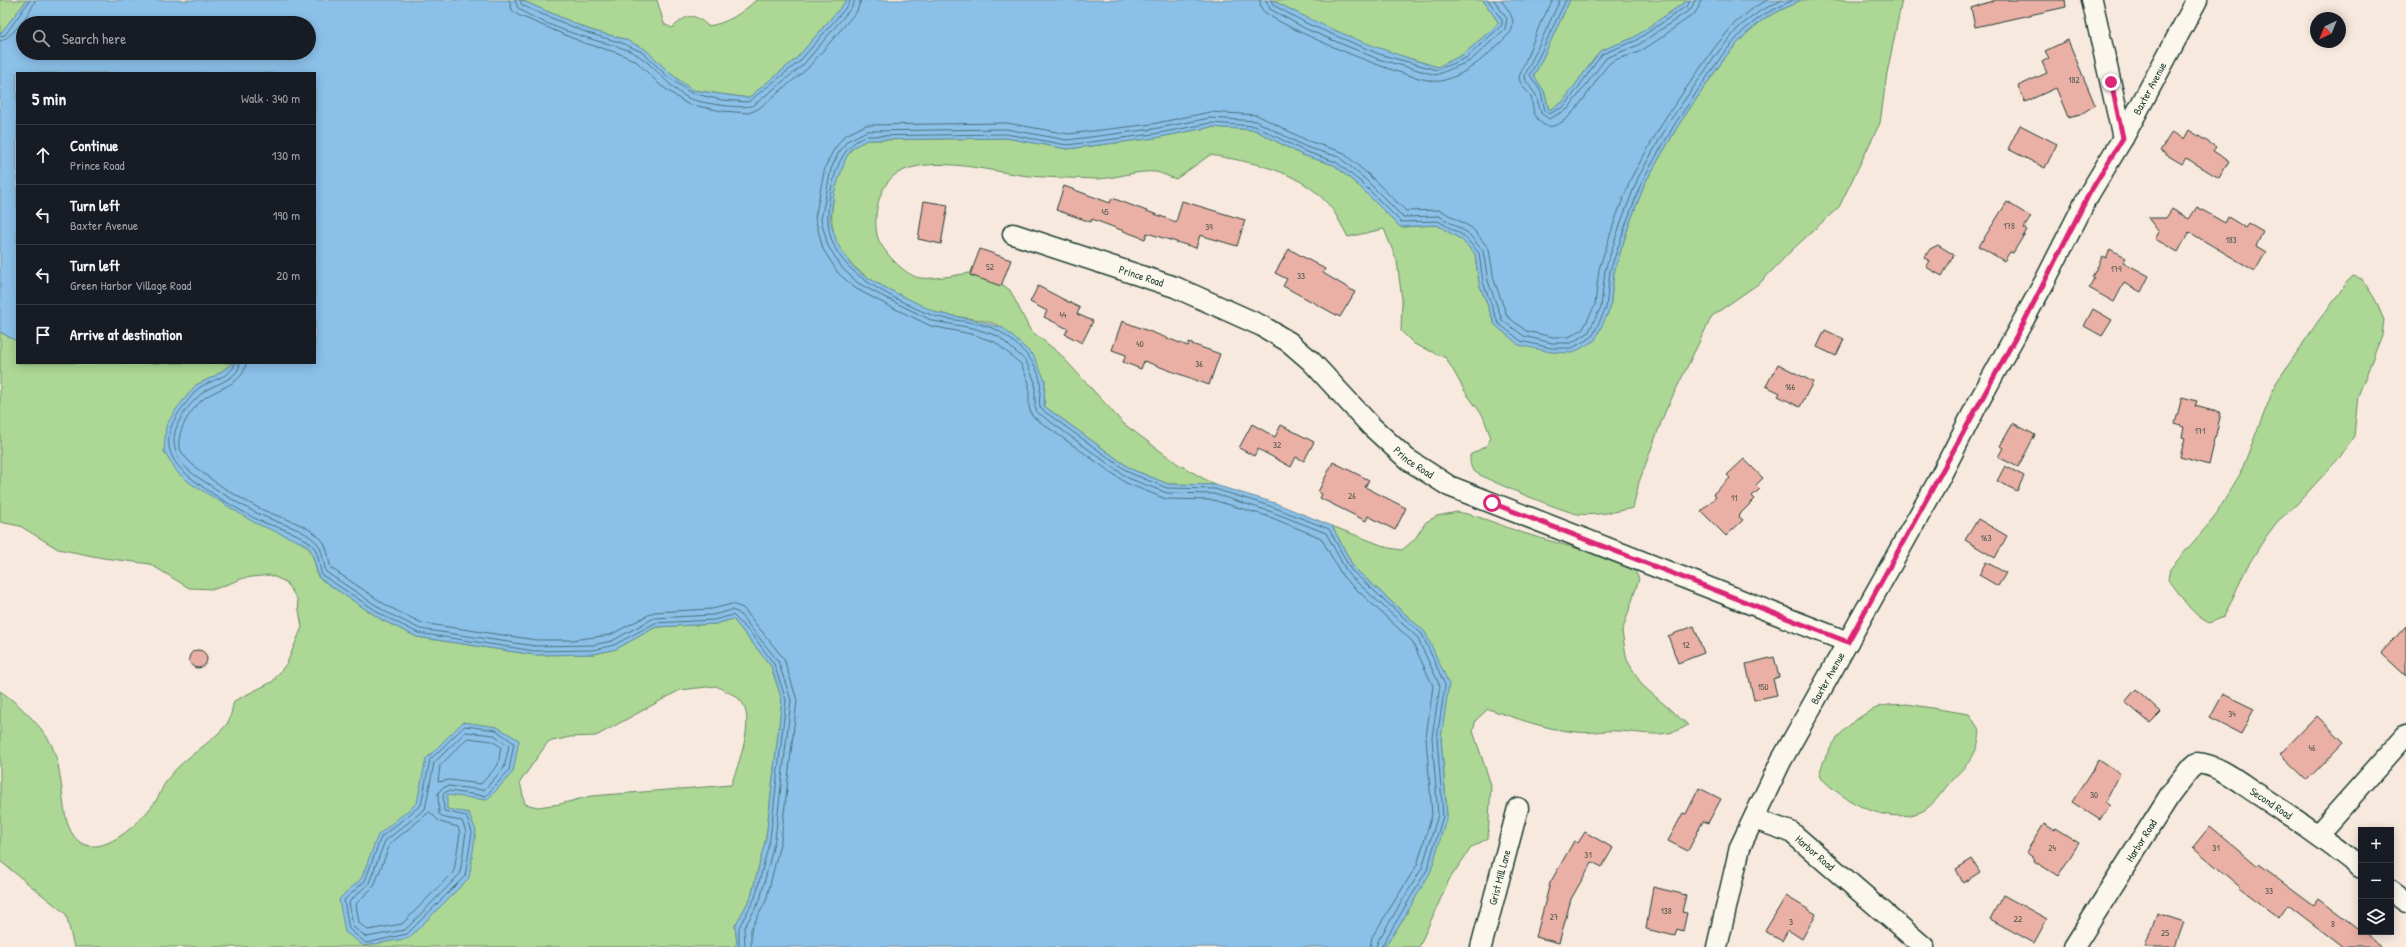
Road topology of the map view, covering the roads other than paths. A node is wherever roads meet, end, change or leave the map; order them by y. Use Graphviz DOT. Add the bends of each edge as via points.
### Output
graph roads {
  1 [pos="2092,0"];
  2 [pos="2191,2"];
  3 [pos="2123,138"];
  4 [pos="1013,234"];
  5 [pos="1848,642"];
  6 [pos="2406,735"];
  7 [pos="2225,773"];
  8 [pos="1518,808"];
  9 [pos="1754,819"];
  10 [pos="2318,834"];
  11 [pos="2358,866"];
  12 [pos="2394,893"];
  13 [pos="2406,902"];
  14 [pos="1481,947"];
  15 [pos="1717,947"];
  16 [pos="1924,947"];
  17 [pos="2074,947"];
  1 -- 3 [label="street"];
  2 -- 3 [label="street, Baxter Avenue"];
  3 -- 5 [label="street, Baxter Avenue" via="2089,194 2023,324"];
  4 -- 5 [label="street, Prince Road" via="1175,288 1262,326 1289,342 1311,361 1408,460 1449,486"];
  5 -- 9 [label="street, Baxter Avenue" via="1781,761"];
  6 -- 10 [label="street"];
  7 -- 10 [label="street, Second Road"];
  7 -- 17 [label="street, Harbor Road" via="2208,764 2197,763 2188,770"];
  8 -- 14 [label="street, Grist Mill Lane"];
  9 -- 15 [label="street, Baxter Avenue" via="1740,847"];
  9 -- 16 [label="street, Harbor Road" via="1791,832"];
  10 -- 11 [label="street, Second Road"];
  12 -- 13 [label="street"];
}
